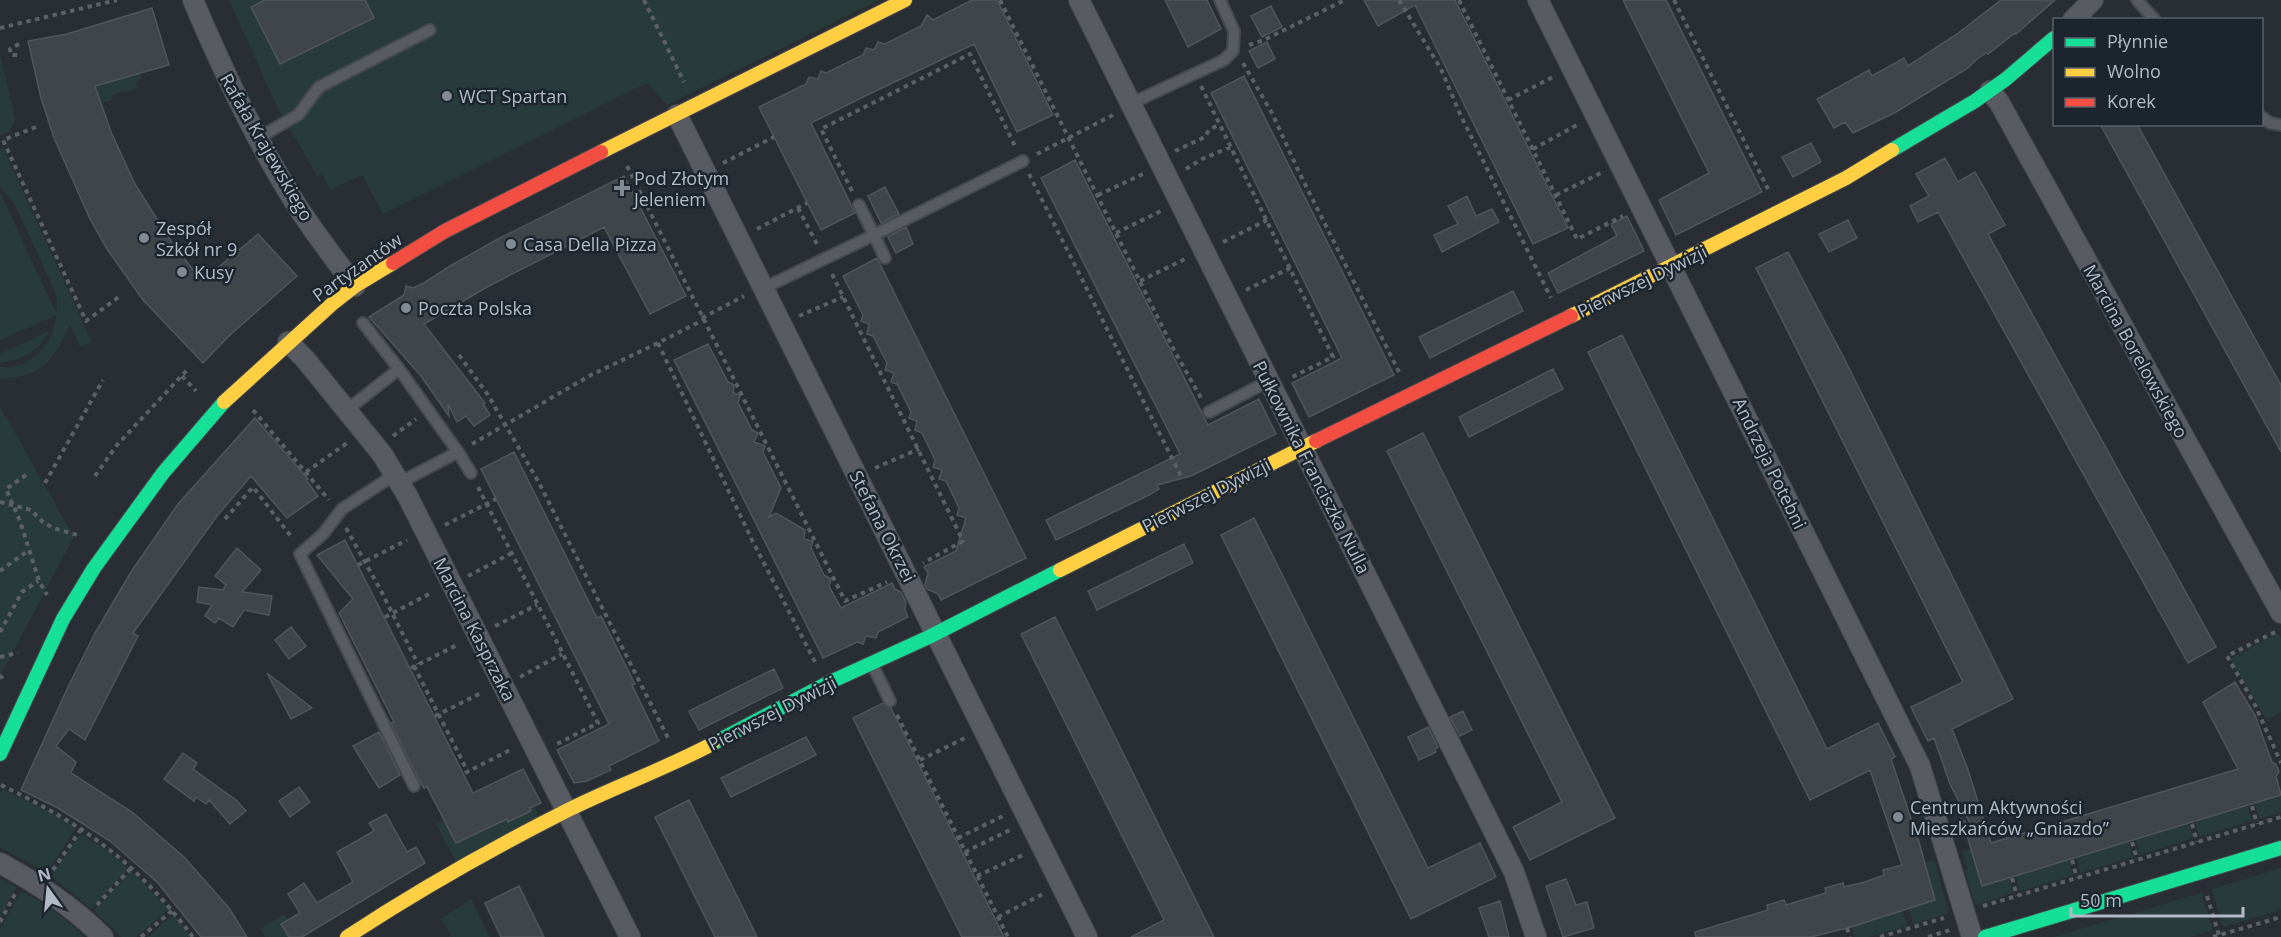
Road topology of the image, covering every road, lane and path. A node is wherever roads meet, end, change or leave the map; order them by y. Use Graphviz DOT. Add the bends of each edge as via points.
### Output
graph roads {
  1 [pos="117,0"];
  2 [pos="193,0"];
  3 [pos="644,0"];
  4 [pos="905,0"];
  5 [pos="1000,0"];
  6 [pos="1079,0"];
  7 [pos="1220,0"];
  8 [pos="1345,0"];
  9 [pos="1399,0"];
  10 [pos="1459,0"];
  11 [pos="1538,0"];
  12 [pos="1674,0"];
  13 [pos="2093,0"];
  14 [pos="2137,0"];
  15 [pos="2075,18"];
  16 [pos="2153,18"];
  17 [pos="0,28"];
  18 [pos="430,30"];
  19 [pos="2053,40"];
  20 [pos="19,44"];
  21 [pos="1236,49"];
  22 [pos="21,56"];
  23 [pos="1195,73"];
  24 [pos="1562,73"];
  25 [pos="684,83"];
  26 [pos="1990,91"];
  27 [pos="1508,100"];
  28 [pos="1126,107"];
  29 [pos="677,115"];
  30 [pos="2263,118"];
  31 [pos="1586,121"];
  32 [pos="1220,124"];
  33 [pos="2281,124"];
  34 [pos="36,127"];
  35 [pos="774,137"];
  36 [pos="1068,137"];
  37 [pos="258,138"];
  38 [pos="2,140"];
  39 [pos="1231,147"];
  40 [pos="1533,149"];
  41 [pos="1167,155"];
  42 [pos="622,158"];
  43 [pos="1023,161"];
  44 [pos="714,168"];
  45 [pos="1609,168"];
  46 [pos="1152,169"];
  47 [pos="1177,174"];
  48 [pos="1770,194"];
  49 [pos="1098,195"];
  50 [pos="1556,195"];
  51 [pos="807,203"];
  52 [pos="859,205"];
  53 [pos="1170,207"];
  54 [pos="798,208"];
  55 [pos="1630,212"];
  56 [pos="1267,219"];
  57 [pos="749,233"];
  58 [pos="1116,234"];
  59 [pos="874,235"];
  60 [pos="1214,246"];
  61 [pos="1195,255"];
  62 [pos="885,258"];
  63 [pos="825,260"];
  64 [pos="1672,266"];
  65 [pos="1290,268"];
  66 [pos="1140,281"];
  67 [pos="355,286"];
  68 [pos="758,290"];
  69 [pos="1238,294"];
  70 [pos="120,296"];
  71 [pos="843,297"];
  72 [pos="703,319"];
  73 [pos="790,320"];
  74 [pos="1562,320"];
  75 [pos="363,323"];
  76 [pos="288,342"];
  77 [pos="658,344"];
  78 [pos="459,355"];
  79 [pos="399,369"];
  80 [pos="188,370"];
  81 [pos="182,376"];
  82 [pos="103,380"];
  83 [pos="1275,382"];
  84 [pos="196,392"];
  85 [pos="1411,394"];
  86 [pos="347,410"];
  87 [pos="428,411"];
  88 [pos="1209,412"];
  89 [pos="258,415"];
  90 [pos="506,424"];
  91 [pos="355,438"];
  92 [pos="385,442"];
  93 [pos="1302,447"];
  94 [pos="919,449"];
  95 [pos="458,452"];
  96 [pos="306,472"];
  97 [pos="866,472"];
  98 [pos="471,474"];
  99 [pos="26,475"];
  100 [pos="95,476"];
  101 [pos="397,479"];
  102 [pos="45,483"];
  103 [pos="496,499"];
  104 [pos="1193,501"];
  105 [pos="0,502"];
  106 [pos="13,504"];
  107 [pos="487,504"];
  108 [pos="339,513"];
  109 [pos="225,519"];
  110 [pos="436,529"];
  111 [pos="415,535"];
  112 [pos="81,536"];
  113 [pos="29,550"];
  114 [pos="303,552"];
  115 [pos="512,554"];
  116 [pos="365,562"];
  117 [pos="358,565"];
  118 [pos="914,568"];
  119 [pos="0,571"];
  120 [pos="896,578"];
  121 [pos="462,579"];
  122 [pos="39,581"];
  123 [pos="442,588"];
  124 [pos="47,595"];
  125 [pos="537,605"];
  126 [pos="392,613"];
  127 [pos="384,617"];
  128 [pos="2280,621"];
  129 [pos="489,629"];
  130 [pos="0,632"];
  131 [pos="936,633"];
  132 [pos="468,640"];
  133 [pos="18,653"];
  134 [pos="562,654"];
  135 [pos="0,657"];
  136 [pos="872,663"];
  137 [pos="414,666"];
  138 [pos="0,675"];
  139 [pos="514,680"];
  140 [pos="4,681"];
  141 [pos="828,683"];
  142 [pos="492,687"];
  143 [pos="890,701"];
  144 [pos="437,715"];
  145 [pos="7,718"];
  146 [pos="973,734"];
  147 [pos="521,745"];
  148 [pos="549,748"];
  149 [pos="0,754"];
  150 [pos="920,760"];
  151 [pos="680,761"];
  152 [pos="2281,763"];
  153 [pos="1,785"];
  154 [pos="414,786"];
  155 [pos="2252,806"];
  156 [pos="567,811"];
  157 [pos="1012,812"];
  158 [pos="2281,817"];
  159 [pos="2192,824"];
  160 [pos="2257,824"];
  161 [pos="1019,825"];
  162 [pos="81,828"];
  163 [pos="958,838"];
  164 [pos="2132,842"];
  165 [pos="2198,842"];
  166 [pos="2281,848"];
  167 [pos="1032,850"];
  168 [pos="965,852"];
  169 [pos="2137,859"];
  170 [pos="2072,860"];
  171 [pos="0,863"];
  172 [pos="132,867"];
  173 [pos="2199,872"];
  174 [pos="977,876"];
  175 [pos="2012,878"];
  176 [pos="2077,878"];
  177 [pos="48,879"];
  178 [pos="19,886"];
  179 [pos="1052,890"];
  180 [pos="2017,896"];
  181 [pos="172,910"];
  182 [pos="90,912"];
  183 [pos="1958,913"];
  184 [pos="998,917"];
  185 [pos="2281,917"];
  186 [pos="0,922"];
  187 [pos="1847,928"];
  188 [pos="2216,936"];
  189 [pos="102,937"];
  190 [pos="141,937"];
  191 [pos="193,937"];
  192 [pos="347,937"];
  193 [pos="630,937"];
  194 [pos="1008,937"];
  195 [pos="1087,937"];
  196 [pos="1536,937"];
  197 [pos="1850,937"];
  198 [pos="1880,937"];
  199 [pos="1928,937"];
  200 [pos="1972,937"];
  201 [pos="1984,937"];
  1 -- 17 [label="path"];
  2 -- 37 [label="street, Rafała Krajewskiego"];
  3 -- 25 [label="path"];
  4 -- 29 [label="street, Partyzantów"];
  5 -- 36 [label="path"];
  6 -- 28 [label="street, Pułkownika Franciszka Nulla"];
  7 -- 21 [label="lane" via="1234,31"];
  8 -- 21 [label="path" via="1264,40"];
  9 -- 74 [label="path" via="1441,69"];
  10 -- 27 [label="path"];
  11 -- 64 [label="street, Andrzeja Potebni"];
  12 -- 48 [label="path"];
  13 -- 15 [label="street"];
  14 -- 16 [label="lane"];
  18 -- 37 [label="lane" via="319,87 298,115"];
  19 -- 26 [label="street, Pierwszej Dywizji"];
  20 -- 22 [label="path" via="10,48 11,55"];
  21 -- 23 [label="lane" via="1224,60"];
  21 -- 85 [label="path" via="1273,115"];
  23 -- 28 [label="lane"];
  23 -- 32 [label="path"];
  24 -- 27 [label="path"];
  26 -- 64 [label="street, Pierwszej Dywizji" via="1846,178"];
  26 -- 128 [label="street, Marcina Borelowskiego"];
  27 -- 40 [label="path"];
  28 -- 36 [label="path"];
  28 -- 83 [label="street, Pułkownika Franciszka Nulla"];
  29 -- 67 [label="street, Partyzantów" via="445,231"];
  29 -- 68 [label="street, Stefana Okrzei"];
  30 -- 33 [label="lane"];
  31 -- 40 [label="path"];
  32 -- 39 [label="path"];
  32 -- 41 [label="path" via="1205,137"];
  34 -- 38 [label="path"];
  35 -- 44 [label="path"];
  36 -- 43 [label="path"];
  36 -- 49 [label="path"];
  37 -- 67 [label="street, Rafała Krajewskiego" via="294,202"];
  38 -- 70 [label="path" via="86,321"];
  39 -- 47 [label="path"];
  39 -- 56 [label="path"];
  40 -- 50 [label="path"];
  42 -- 72 [label="path"];
  43 -- 52 [label="path" via="970,54 821,129"];
  43 -- 59 [label="lane"];
  43 -- 104 [label="path"];
  45 -- 50 [label="path"];
  46 -- 49 [label="path"];
  49 -- 58 [label="path"];
  50 -- 55 [label="path" via="1577,238"];
  51 -- 54 [label="path"];
  52 -- 59 [label="lane"];
  53 -- 58 [label="path"];
  54 -- 57 [label="path"];
  54 -- 63 [label="path"];
  56 -- 60 [label="path"];
  56 -- 65 [label="path"];
  58 -- 66 [label="path"];
  59 -- 62 [label="lane"];
  59 -- 63 [label="lane"];
  61 -- 66 [label="path"];
  63 -- 68 [label="lane"];
  63 -- 71 [label="path"];
  64 -- 74 [label="street, Pierwszej Dywizji"];
  64 -- 183 [label="street, Andrzeja Potebni" via="1920,766"];
  65 -- 69 [label="path"];
  65 -- 83 [label="path" via="1333,357"];
  66 -- 88 [label="path"];
  67 -- 76 [label="street, Partyzantów"];
  68 -- 72 [label="path"];
  68 -- 131 [label="street, Stefana Okrzei"];
  71 -- 73 [label="path"];
  71 -- 94 [label="path"];
  72 -- 77 [label="path"];
  72 -- 120 [label="path" via="845,601"];
  74 -- 85 [label="street, Pierwszej Dywizji"];
  75 -- 79 [label="lane"];
  76 -- 86 [label="street, Marcina Kasprzaka"];
  76 -- 145 [label="street, Partyzantów" via="217,409 163,473 94,568"];
  77 -- 90 [label="path" via="591,375"];
  77 -- 141 [label="path" via="748,531"];
  78 -- 90 [label="path"];
  79 -- 86 [label="lane"];
  79 -- 87 [label="lane"];
  80 -- 81 [label="path"];
  81 -- 84 [label="path"];
  81 -- 100 [label="path" via="117,446"];
  82 -- 102 [label="path"];
  83 -- 88 [label="lane"];
  83 -- 93 [label="street, Pułkownika Franciszka Nulla"];
  85 -- 93 [label="street, Pierwszej Dywizji"];
  86 -- 101 [label="street, Marcina Kasprzaka"];
  87 -- 92 [label="path"];
  87 -- 95 [label="lane"];
  89 -- 96 [label="path"];
  90 -- 95 [label="path"];
  90 -- 151 [label="path"];
  91 -- 96 [label="path"];
  93 -- 104 [label="street, Pierwszej Dywizji"];
  93 -- 196 [label="street, Pułkownika Franciszka Nulla" via="1514,872"];
  94 -- 97 [label="path"];
  94 -- 118 [label="path" via="963,542"];
  95 -- 98 [label="lane"];
  95 -- 101 [label="lane"];
  96 -- 108 [label="path"];
  99 -- 106 [label="path" via="6,489"];
  101 -- 108 [label="lane"];
  101 -- 156 [label="street, Marcina Kasprzaka"];
  103 -- 107 [label="path"];
  104 -- 131 [label="street, Pierwszej Dywizji"];
  105 -- 106 [label="path"];
  106 -- 112 [label="path" via="31,510 53,528"];
  106 -- 113 [label="path"];
  107 -- 110 [label="path"];
  107 -- 115 [label="path"];
  108 -- 114 [label="lane"];
  108 -- 116 [label="path"];
  109 -- 114 [label="path" via="253,487"];
  111 -- 116 [label="path"];
  113 -- 119 [label="path"];
  113 -- 122 [label="path"];
  114 -- 154 [label="lane" via="300,554"];
  115 -- 121 [label="path"];
  115 -- 125 [label="path"];
  116 -- 117 [label="path"];
  116 -- 126 [label="path"];
  122 -- 124 [label="path"];
  122 -- 130 [label="path" via="22,592"];
  123 -- 126 [label="path"];
  125 -- 129 [label="path"];
  125 -- 134 [label="path"];
  126 -- 127 [label="path"];
  126 -- 137 [label="path"];
  128 -- 152 [label="path" via="2227,656"];
  131 -- 136 [label="street, Pierwszej Dywizji"];
  131 -- 195 [label="street, Stefana Okrzei"];
  132 -- 137 [label="path"];
  133 -- 135 [label="path"];
  134 -- 139 [label="path"];
  134 -- 148 [label="path" via="598,723"];
  136 -- 141 [label="street, Pierwszej Dywizji"];
  136 -- 143 [label="lane"];
  137 -- 144 [label="path"];
  138 -- 140 [label="path"];
  141 -- 151 [label="street, Pierwszej Dywizji"];
  142 -- 144 [label="path"];
  143 -- 150 [label="path"];
  144 -- 147 [label="path" via="466,773"];
  145 -- 149 [label="street, Partyzantów"];
  146 -- 150 [label="path"];
  150 -- 163 [label="path"];
  151 -- 156 [label="street, Pierwszej Dywizji"];
  153 -- 162 [label="path"];
  155 -- 160 [label="path"];
  156 -- 192 [label="street, Pierwszej Dywizji" via="394,906"];
  156 -- 193 [label="street, Marcina Kasprzaka"];
  157 -- 163 [label="path"];
  158 -- 160 [label="path"];
  159 -- 165 [label="path"];
  160 -- 165 [label="path"];
  161 -- 168 [label="path"];
  162 -- 172 [label="path"];
  162 -- 177 [label="path"];
  163 -- 168 [label="path"];
  164 -- 169 [label="path"];
  165 -- 169 [label="path"];
  166 -- 173 [label="street"];
  167 -- 174 [label="path"];
  168 -- 174 [label="path"];
  169 -- 176 [label="path"];
  170 -- 176 [label="path"];
  171 -- 189 [label="street" via="67,905"];
  172 -- 181 [label="path"];
  172 -- 182 [label="path"];
  173 -- 188 [label="path"];
  173 -- 201 [label="street"];
  174 -- 184 [label="path"];
  175 -- 180 [label="path"];
  176 -- 180 [label="path"];
  178 -- 186 [label="path"];
  179 -- 184 [label="path"];
  180 -- 183 [label="path"];
  181 -- 190 [label="path"];
  181 -- 191 [label="path"];
  183 -- 198 [label="path"];
  183 -- 199 [label="path" via="1951,929"];
  183 -- 200 [label="street, Andrzeja Potebni"];
  184 -- 194 [label="path"];
  185 -- 188 [label="path"];
  187 -- 197 [label="path"];
}
